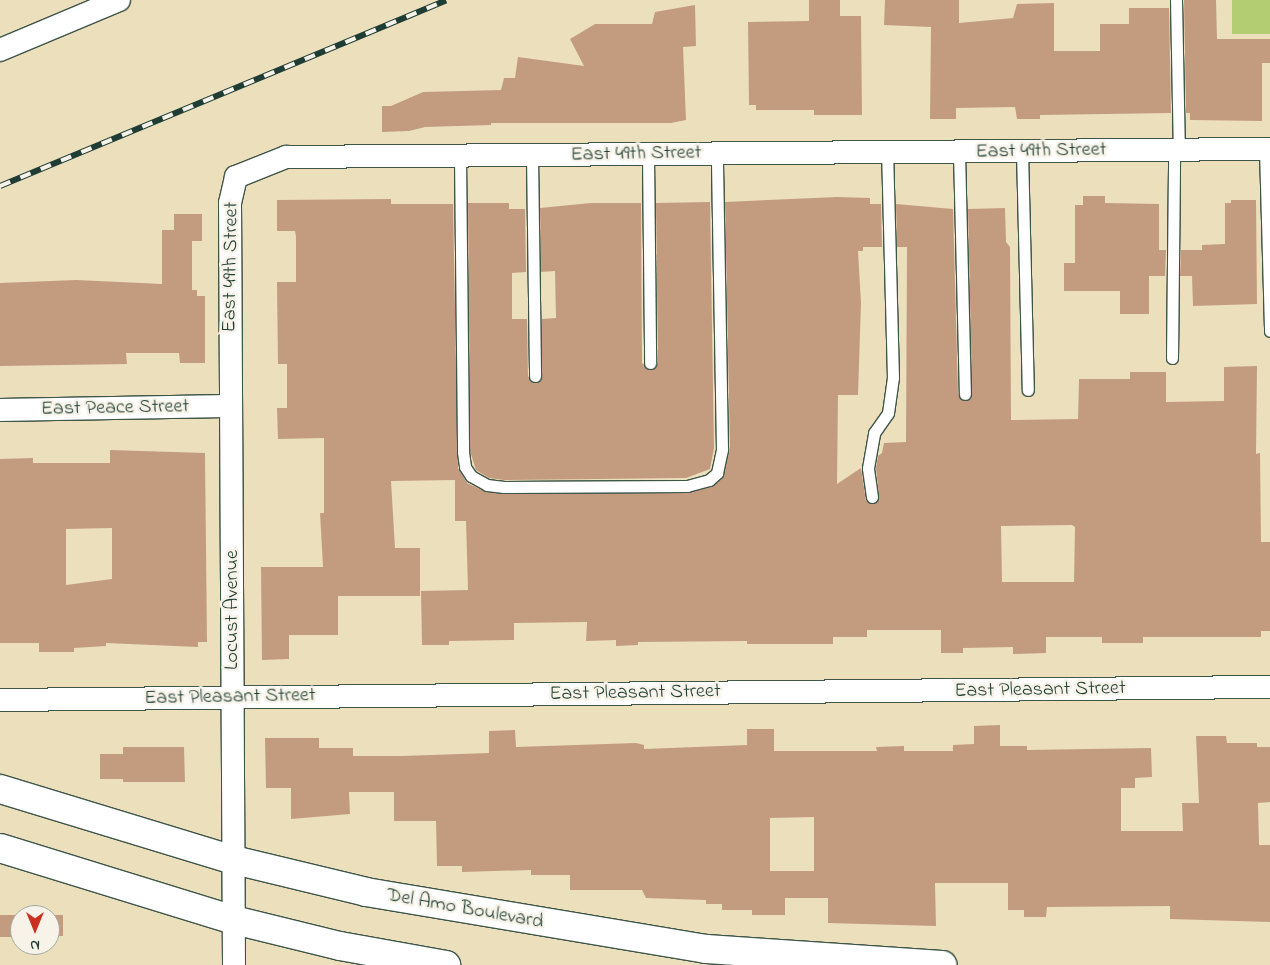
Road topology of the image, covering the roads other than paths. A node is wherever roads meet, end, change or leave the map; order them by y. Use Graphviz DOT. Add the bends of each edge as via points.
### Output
graph roads {
  1 [pos="119,0"];
  2 [pos="1176,0"];
  3 [pos="0,50"];
  4 [pos="1267,149"];
  5 [pos="1177,150"];
  6 [pos="1022,151"];
  7 [pos="887,152"];
  8 [pos="959,152"];
  9 [pos="648,154"];
  10 [pos="717,154"];
  11 [pos="460,156"];
  12 [pos="532,156"];
  13 [pos="1270,330"];
  14 [pos="1172,358"];
  15 [pos="650,363"];
  16 [pos="535,376"];
  17 [pos="1028,390"];
  18 [pos="965,394"];
  19 [pos="230,406"];
  20 [pos="0,410"];
  21 [pos="872,497"];
  22 [pos="1270,687"];
  23 [pos="232,697"];
  24 [pos="0,700"];
  25 [pos="0,789"];
  26 [pos="0,848"];
  27 [pos="234,860"];
  28 [pos="234,920"];
  29 [pos="234,965"];
  30 [pos="446,965"];
  31 [pos="942,965"];
  1 -- 3 [label="street"];
  2 -- 5 [label="lane"];
  4 -- 5 [label="street, East 49th Street"];
  4 -- 13 [label="lane"];
  5 -- 6 [label="street, East 49th Street"];
  5 -- 14 [label="lane"];
  6 -- 8 [label="street, East 49th Street"];
  6 -- 17 [label="lane"];
  7 -- 8 [label="street, East 49th Street"];
  7 -- 10 [label="street, East 49th Street"];
  7 -- 21 [label="lane" via="893,378 888,413 874,433 868,468"];
  8 -- 18 [label="lane"];
  9 -- 10 [label="street, East 49th Street"];
  9 -- 12 [label="street, East 49th Street"];
  9 -- 15 [label="lane"];
  10 -- 11 [label="lane" via="722,449 717,473 709,480 687,486 504,487 487,485 471,476 465,467 463,452"];
  11 -- 12 [label="street, East 49th Street"];
  11 -- 19 [label="street, East 49th Street" via="286,157 236,177 230,203"];
  12 -- 16 [label="lane"];
  19 -- 20 [label="street, East Peace Street"];
  19 -- 23 [label="street, Locust Avenue"];
  22 -- 23 [label="street, East Pleasant Street"];
  23 -- 24 [label="street, East Pleasant Street"];
  23 -- 27 [label="street, Locust Avenue"];
  25 -- 27 [label="main road, Del Amo Boulevard"];
  26 -- 28 [label="main road"];
  27 -- 28 [label="street, Locust Avenue"];
  27 -- 31 [label="main road, Del Amo Boulevard" via="366,892 706,949"];
  28 -- 29 [label="street, Locust Avenue"];
  28 -- 30 [label="main road" via="340,946"];
}
